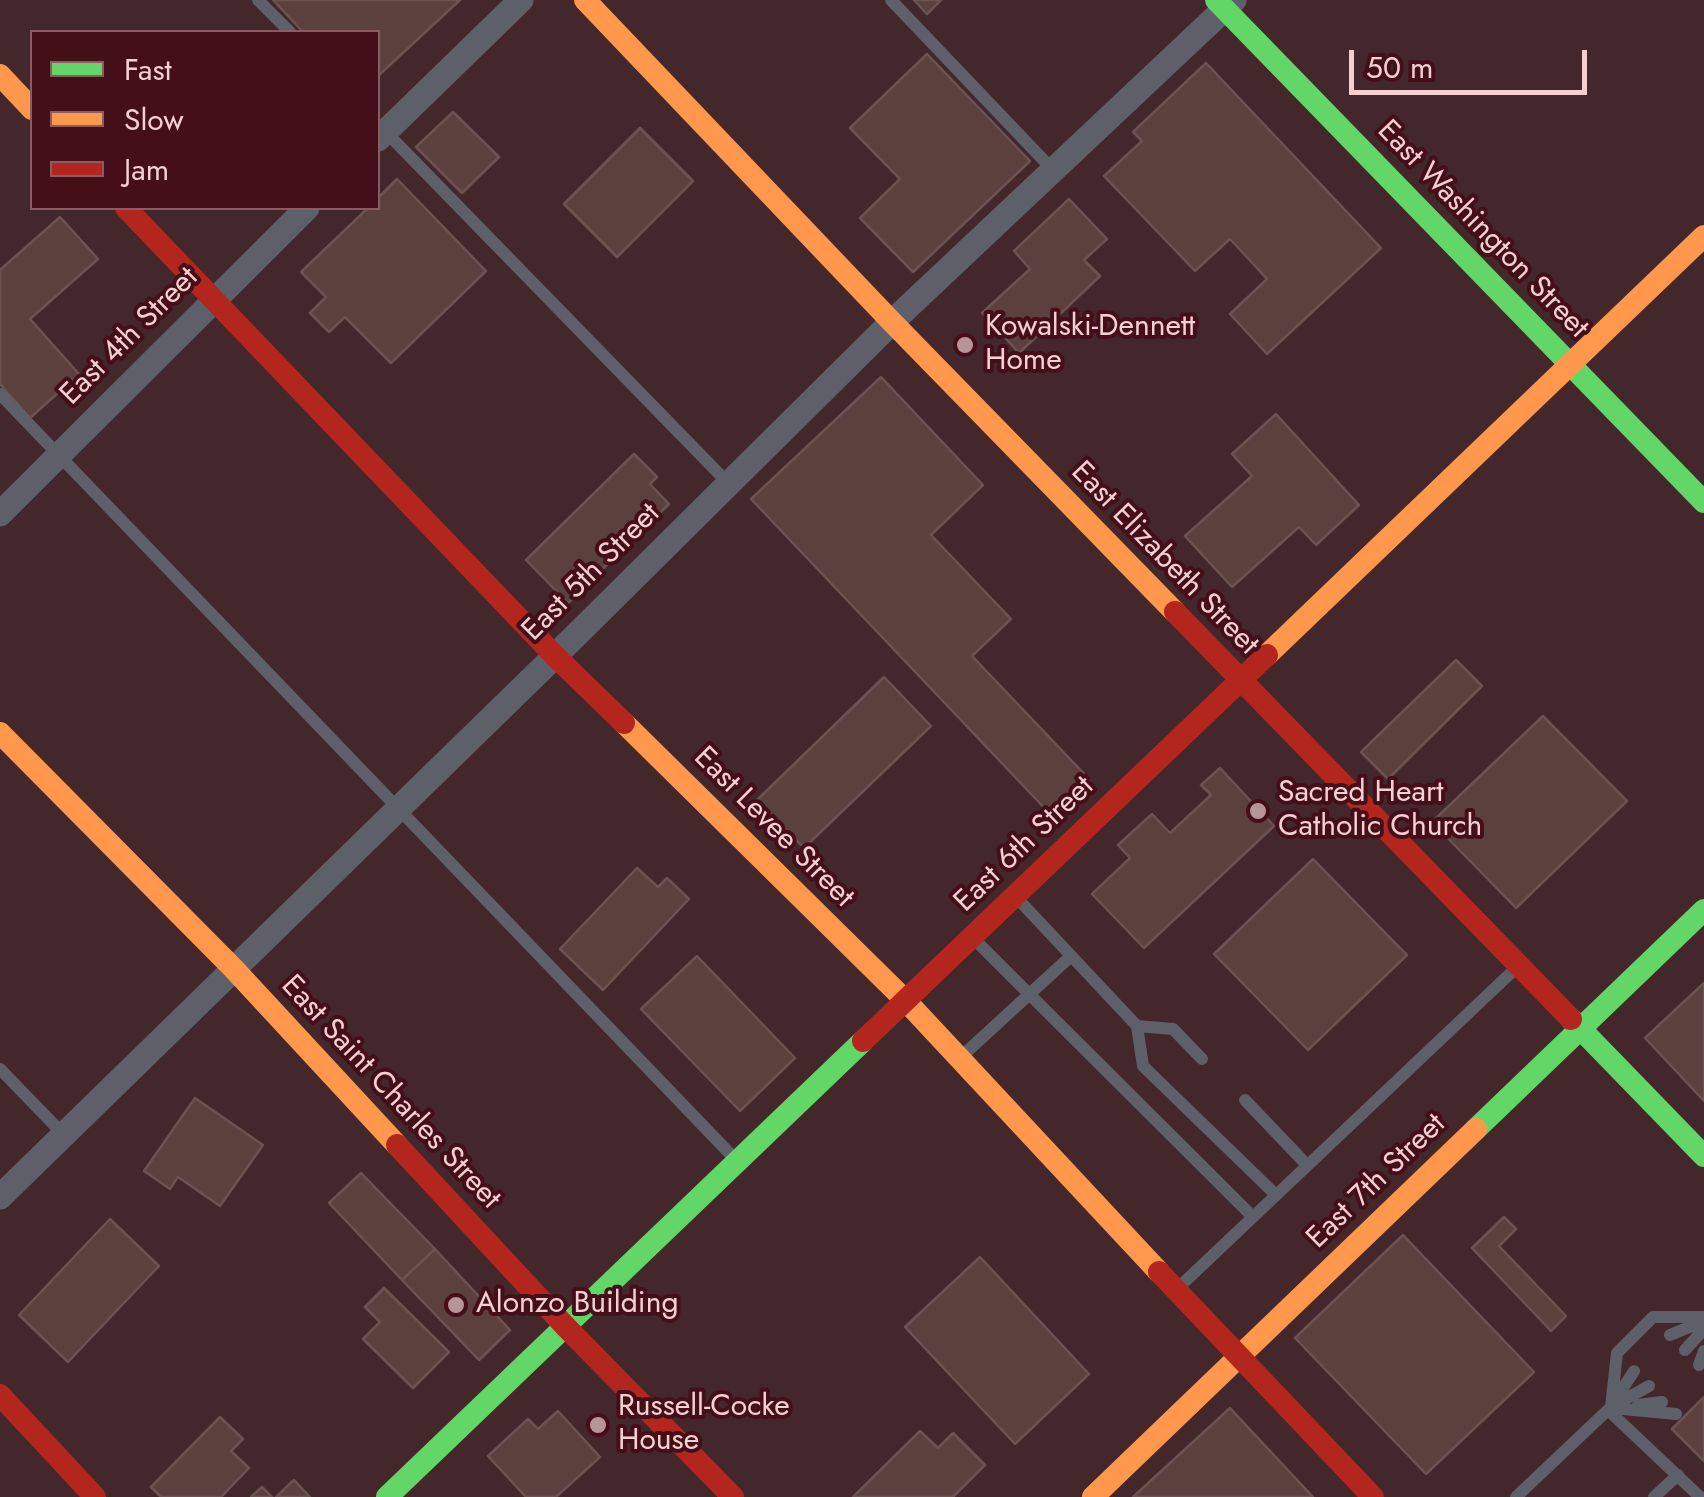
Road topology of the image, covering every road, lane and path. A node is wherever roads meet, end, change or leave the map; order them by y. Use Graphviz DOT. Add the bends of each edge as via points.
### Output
graph roads {
  1 [pos="258,0"];
  2 [pos="522,0"];
  3 [pos="585,0"];
  4 [pos="891,0"];
  5 [pos="1225,3"];
  6 [pos="288,30"];
  7 [pos="0,75"];
  8 [pos="30,107"];
  9 [pos="380,131"];
  10 [pos="1053,170"];
  11 [pos="128,210"];
  12 [pos="305,210"];
  13 [pos="1704,236"];
  14 [pos="213,300"];
  15 [pos="892,322"];
  16 [pos="1570,364"];
  17 [pos="0,394"];
  18 [pos="59,455"];
  19 [pos="729,484"];
  20 [pos="1704,502"];
  21 [pos="0,514"];
  22 [pos="555,656"];
  23 [pos="1240,680"];
  24 [pos="0,733"];
  25 [pos="398,808"];
  26 [pos="1015,896"];
  27 [pos="1704,910"];
  28 [pos="973,936"];
  29 [pos="1070,956"];
  30 [pos="1519,965"];
  31 [pos="233,968"];
  32 [pos="1029,994"];
  33 [pos="906,1001"];
  34 [pos="1137,1026"];
  35 [pos="1581,1028"];
  36 [pos="960,1058"];
  37 [pos="1202,1059"];
  38 [pos="0,1068"];
  39 [pos="1245,1100"];
  40 [pos="63,1134"];
  41 [pos="1704,1156"];
  42 [pos="737,1162"];
  43 [pos="1307,1165"];
  44 [pos="1276,1195"];
  45 [pos="0,1197"];
  46 [pos="1253,1217"];
  47 [pos="1175,1290"];
  48 [pos="1704,1319"];
  49 [pos="566,1326"];
  50 [pos="1704,1329"];
  51 [pos="1670,1335"];
  52 [pos="1685,1350"];
  53 [pos="1704,1351"];
  54 [pos="1238,1358"];
  55 [pos="1699,1365"];
  56 [pos="1634,1371"];
  57 [pos="1648,1386"];
  58 [pos="0,1396"];
  59 [pos="1662,1402"];
  60 [pos="1609,1409"];
  61 [pos="1676,1414"];
  62 [pos="1678,1475"];
  63 [pos="392,1495"];
  64 [pos="95,1497"];
  65 [pos="733,1497"];
  66 [pos="1093,1497"];
  67 [pos="1373,1497"];
  68 [pos="1516,1497"];
  69 [pos="1654,1497"];
  70 [pos="1700,1497"];
  1 -- 6 [label="lane"];
  2 -- 9 [label="street"];
  3 -- 15 [label="main road, East Elizabeth Street"];
  4 -- 10 [label="lane"];
  5 -- 10 [label="street, East 5th Street"];
  5 -- 16 [label="main road, East Washington Street"];
  7 -- 8 [label="main road"];
  9 -- 19 [label="lane"];
  10 -- 15 [label="street, East 5th Street"];
  11 -- 14 [label="main road, East Levee Street"];
  12 -- 14 [label="street, East 4th Street"];
  13 -- 16 [label="main road, East 6th Street"];
  14 -- 18 [label="street, East 4th Street"];
  14 -- 22 [label="main road, East Levee Street"];
  15 -- 19 [label="street, East 5th Street"];
  15 -- 23 [label="main road, East Elizabeth Street"];
  16 -- 20 [label="main road, East Washington Street"];
  16 -- 23 [label="main road, East 6th Street"];
  17 -- 18 [label="lane"];
  18 -- 21 [label="street, East 4th Street"];
  18 -- 25 [label="lane"];
  19 -- 22 [label="street, East 5th Street"];
  22 -- 25 [label="street, East 5th Street"];
  22 -- 33 [label="main road, East Levee Street"];
  23 -- 26 [label="main road, East 6th Street"];
  23 -- 30 [label="main road, East Elizabeth Street"];
  24 -- 31 [label="main road, East Saint Charles Street"];
  25 -- 31 [label="street, East 5th Street"];
  25 -- 42 [label="lane"];
  26 -- 28 [label="main road, East 6th Street"];
  26 -- 29 [label="lane"];
  27 -- 35 [label="main road, East 7th Street"];
  28 -- 32 [label="lane"];
  28 -- 33 [label="main road, East 6th Street"];
  29 -- 32 [label="lane"];
  29 -- 34 [label="lane"];
  30 -- 35 [label="main road, East Elizabeth Street"];
  30 -- 43 [label="lane"];
  31 -- 40 [label="street, East 5th Street"];
  31 -- 49 [label="main road, East Saint Charles Street"];
  32 -- 36 [label="lane"];
  32 -- 46 [label="lane"];
  33 -- 36 [label="main road, East Levee Street"];
  33 -- 42 [label="main road, East 6th Street"];
  34 -- 37 [label="lane" via="1174,1030"];
  34 -- 44 [label="lane" via="1143,1066"];
  35 -- 41 [label="main road, East Elizabeth Street"];
  35 -- 54 [label="main road, East 7th Street"];
  36 -- 47 [label="main road, East Levee Street"];
  38 -- 40 [label="lane"];
  39 -- 43 [label="lane"];
  40 -- 45 [label="street, East 5th Street"];
  42 -- 49 [label="main road, East 6th Street"];
  43 -- 44 [label="lane"];
  44 -- 46 [label="lane"];
  46 -- 47 [label="lane"];
  47 -- 54 [label="main road, East Levee Street"];
  48 -- 51 [label="lane"];
  48 -- 60 [label="lane" via="1653,1316 1617,1353"];
  49 -- 63 [label="main road, East 6th Street"];
  49 -- 65 [label="main road, East Saint Charles Street"];
  50 -- 52 [label="lane"];
  53 -- 55 [label="lane"];
  54 -- 66 [label="main road, East 7th Street"];
  54 -- 67 [label="main road, East Levee Street"];
  56 -- 60 [label="lane"];
  57 -- 60 [label="lane"];
  58 -- 64 [label="main road"];
  59 -- 60 [label="lane"];
  60 -- 61 [label="lane"];
  60 -- 62 [label="lane"];
  60 -- 68 [label="lane"];
  62 -- 69 [label="lane"];
  62 -- 70 [label="lane"];
}
